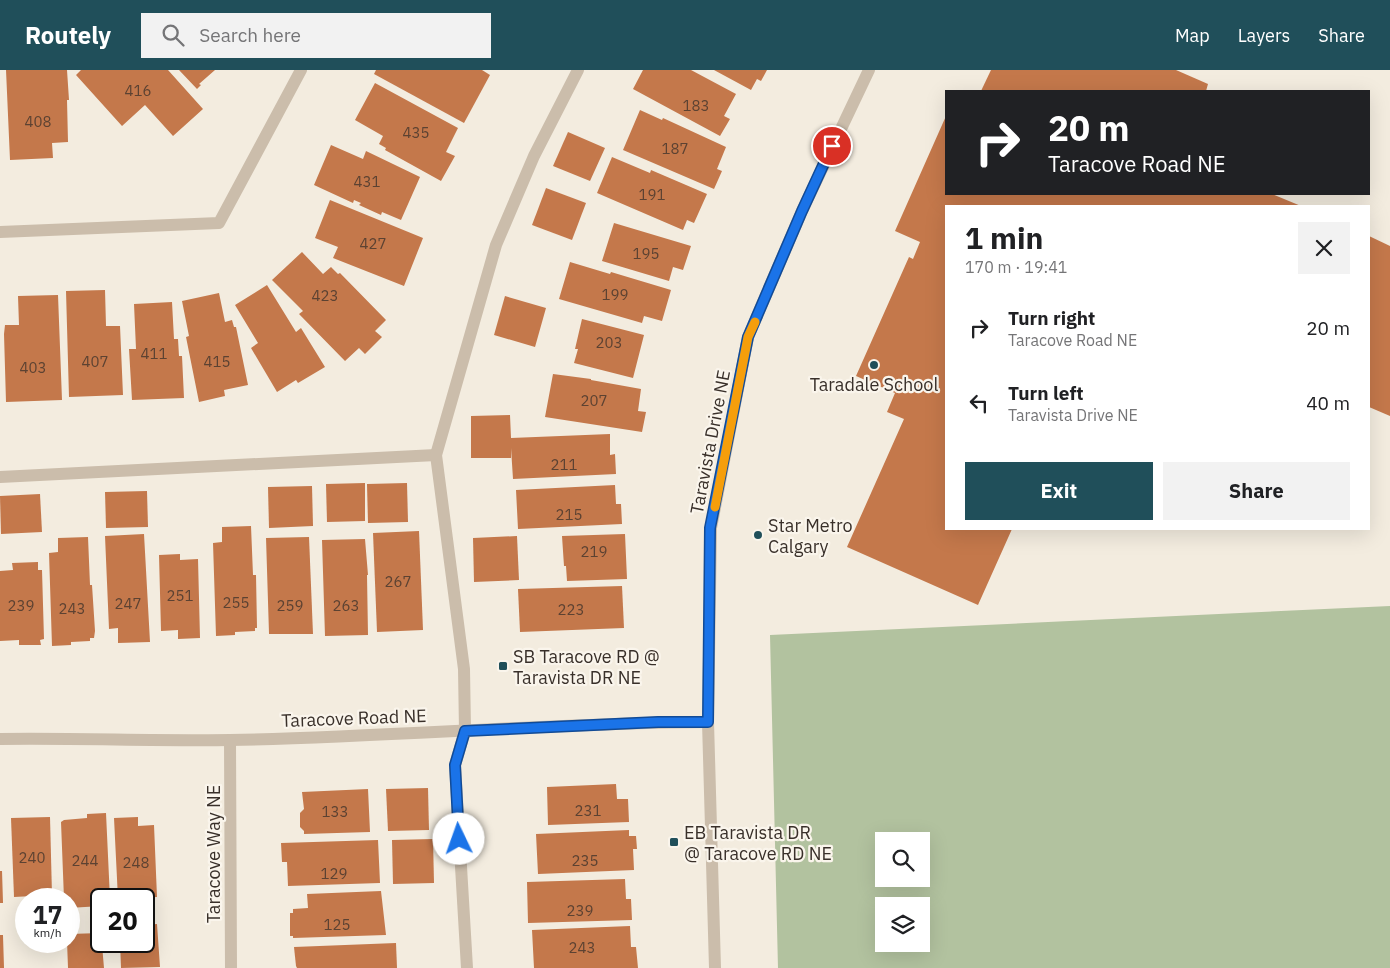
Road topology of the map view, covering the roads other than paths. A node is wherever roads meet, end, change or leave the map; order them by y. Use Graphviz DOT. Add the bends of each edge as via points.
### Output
graph roads {
  1 [pos="301,70"];
  2 [pos="578,70"];
  3 [pos="869,70"];
  4 [pos="0,232"];
  5 [pos="436,456"];
  6 [pos="0,477"];
  7 [pos="708,722"];
  8 [pos="465,731"];
  9 [pos="0,739"];
  10 [pos="230,740"];
  11 [pos="231,968"];
  12 [pos="467,968"];
  13 [pos="715,968"];
  1 -- 4 [label="street" via="219,223"];
  2 -- 5 [label="street" via="534,156 496,245"];
  3 -- 7 [label="street, Taravista Drive NE" via="802,211 748,337 710,528"];
  5 -- 6 [label="street"];
  5 -- 8 [label="street" via="464,669"];
  7 -- 8 [label="street, Taracove Road NE"];
  7 -- 13 [label="street, Taravista Drive NE"];
  8 -- 10 [label="street, Taracove Road NE"];
  8 -- 12 [label="street" via="455,765"];
  9 -- 10 [label="street, Taracove Road NE"];
  10 -- 11 [label="street, Taracove Way NE"];
}
